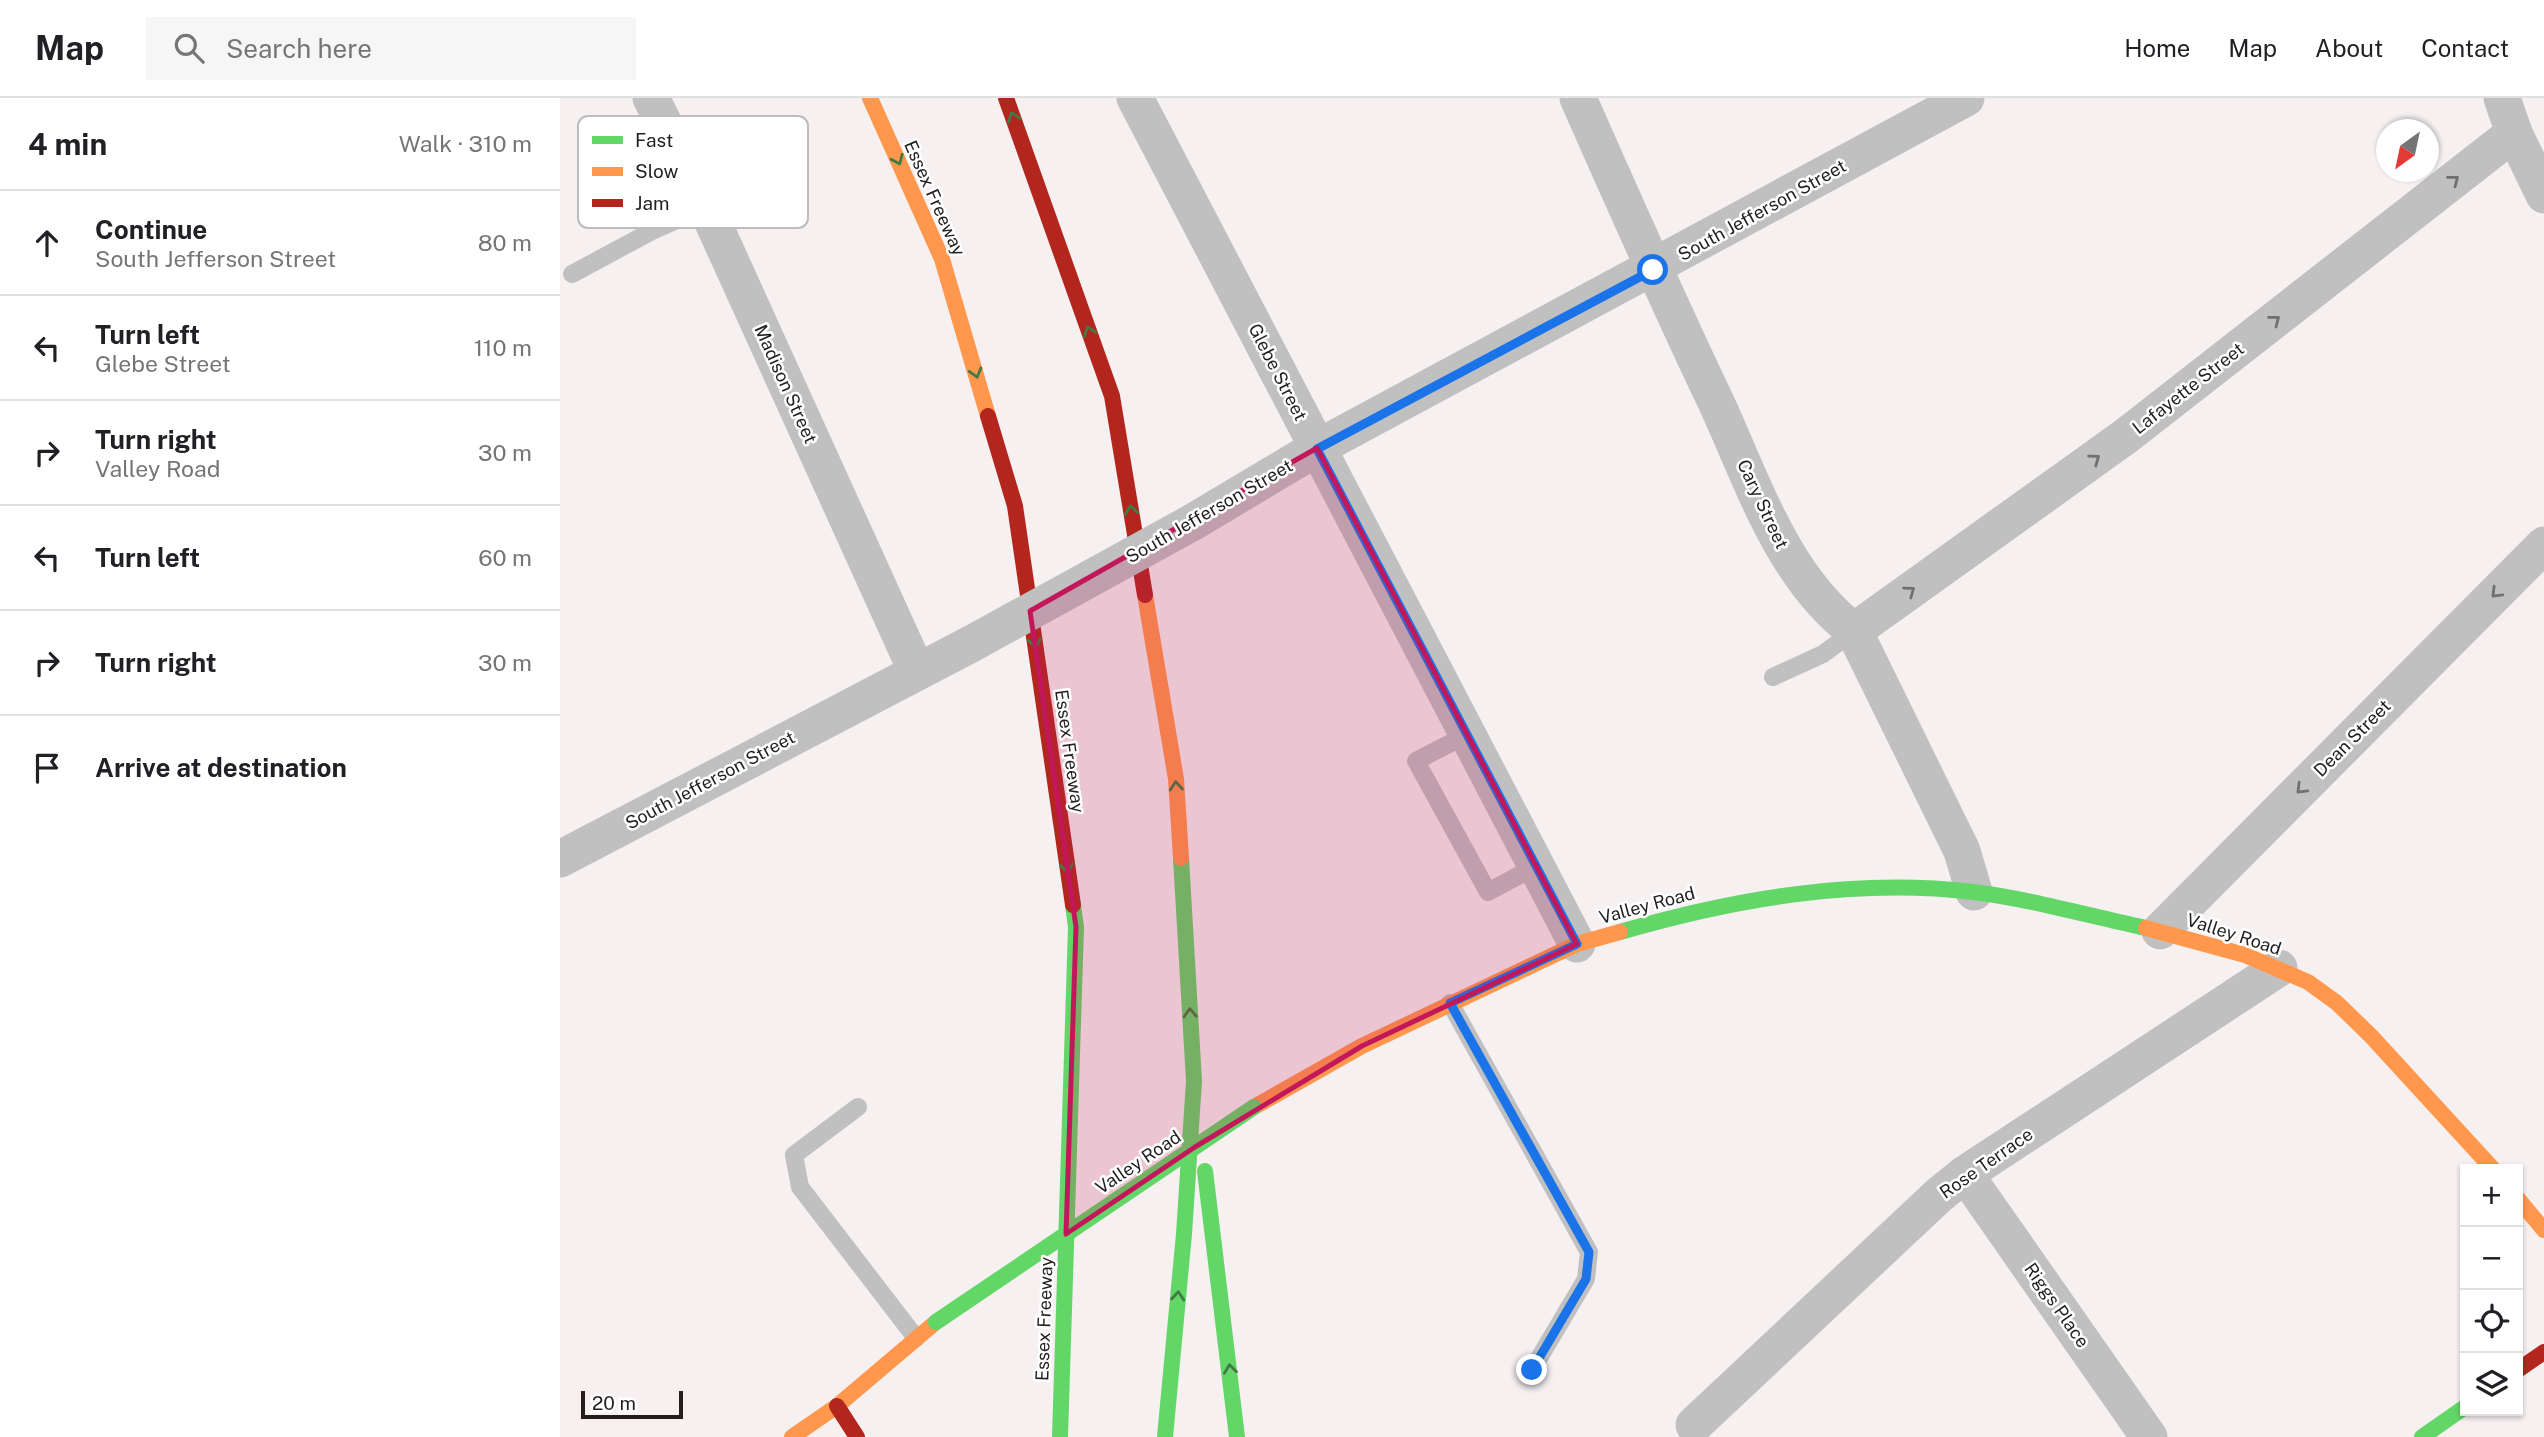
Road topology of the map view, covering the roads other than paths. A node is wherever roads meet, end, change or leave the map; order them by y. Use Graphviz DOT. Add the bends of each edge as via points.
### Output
graph roads {
  1 [pos="651,98"];
  2 [pos="870,98"];
  3 [pos="1006,98"];
  4 [pos="1135,98"];
  5 [pos="1578,98"];
  6 [pos="1966,98"];
  7 [pos="2502,98"];
  8 [pos="660,116"];
  9 [pos="2514,133"];
  10 [pos="2544,195"];
  11 [pos="659,228"];
  12 [pos="716,228"];
  13 [pos="1653,270"];
  14 [pos="572,274"];
  15 [pos="1317,449"];
  16 [pos="2544,545"];
  17 [pos="1854,631"];
  18 [pos="917,672"];
  19 [pos="1773,677"];
  20 [pos="1466,735"];
  21 [pos="560,859"];
  22 [pos="1536,866"];
  23 [pos="1973,892"];
  24 [pos="2160,931"];
  25 [pos="1577,944"];
  26 [pos="2279,968"];
  27 [pos="1450,1003"];
  28 [pos="1194,1081"];
  29 [pos="858,1107"];
  30 [pos="2489,1164"];
  31 [pos="1965,1174"];
  32 [pos="2523,1205"];
  33 [pos="2544,1230"];
  34 [pos="916,1338"];
  35 [pos="2544,1352"];
  36 [pos="2523,1367"];
  37 [pos="1532,1370"];
  38 [pos="837,1406"];
  39 [pos="2460,1410"];
  40 [pos="1694,1425"];
  41 [pos="792,1437"];
  42 [pos="857,1437"];
  43 [pos="1060,1437"];
  44 [pos="1165,1437"];
  45 [pos="1237,1437"];
  46 [pos="2149,1437"];
  47 [pos="2422,1437"];
  1 -- 8 [label="street, Madison Street"];
  2 -- 43 [label="main road, Essex Freeway, one-way" via="942,259 1015,506 1074,913"];
  28 -- 3 [label="main road, one-way" via="1176,779 1112,396"];
  4 -- 15 [label="street, Glebe Street"];
  5 -- 13 [label="street, Cary Street"];
  6 -- 13 [label="street, South Jefferson Street"];
  7 -- 9 [label="street"];
  9 -- 10 [label="street"];
  17 -- 9 [label="street, Lafayette Street, one-way" via="2126,436"];
  11 -- 14 [label="lane"];
  12 -- 18 [label="street, Madison Street"];
  13 -- 15 [label="street, South Jefferson Street"];
  13 -- 17 [label="street, Cary Street" via="1791,563 1828,611"];
  15 -- 18 [label="street, South Jefferson Street, bridge"];
  15 -- 20 [label="street, Glebe Street"];
  16 -- 24 [label="street, Dean Street, one-way"];
  17 -- 19 [label="lane" via="1823,654"];
  17 -- 23 [label="street, Cary Street" via="1962,851"];
  18 -- 21 [label="street, South Jefferson Street"];
  20 -- 22 [label="street, Glebe Street"];
  20 -- 22 [label="lane" via="1416,761 1488,892"];
  22 -- 25 [label="street, Glebe Street"];
  23 -- 24 [label="main road, Valley Road"];
  23 -- 25 [label="main road, Valley Road" via="1892,888 1778,894 1685,913"];
  24 -- 26 [label="main road, Valley Road"];
  25 -- 27 [label="main road, Valley Road"];
  26 -- 30 [label="main road, Valley Road" via="2337,1003"];
  26 -- 31 [label="street, Rose Terrace"];
  27 -- 34 [label="main road, Valley Road, bridge" via="1254,1107"];
  27 -- 37 [label="lane" via="1589,1252 1586,1279"];
  44 -- 28 [label="main road, one-way"];
  45 -- 28 [label="main road, one-way"];
  29 -- 34 [label="lane" via="794,1155 800,1187"];
  31 -- 40 [label="street, Rose Terrace"];
  31 -- 46 [label="street, Riggs Place"];
  32 -- 33 [label="main road"];
  34 -- 38 [label="main road, Valley Road"];
  35 -- 36 [label="main road"];
  38 -- 41 [label="main road, Valley Road"];
  38 -- 42 [label="main road"];
  39 -- 47 [label="main road"];
}
